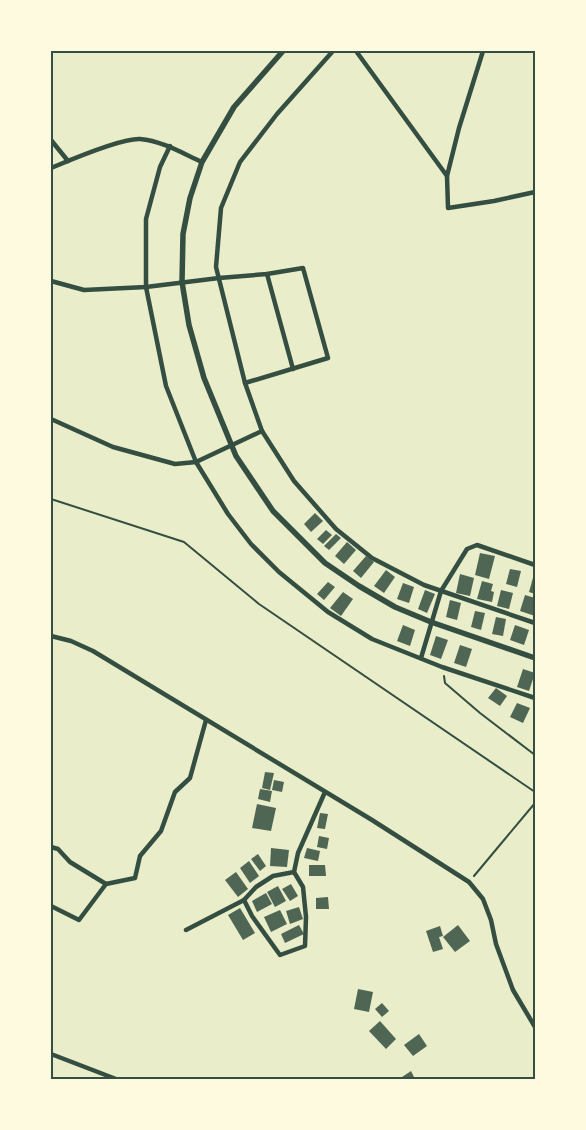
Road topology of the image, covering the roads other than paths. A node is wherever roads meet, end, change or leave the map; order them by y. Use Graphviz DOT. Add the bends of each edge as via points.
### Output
graph roads {
  1 [pos="283,51"];
  2 [pos="333,51"];
  3 [pos="356,51"];
  4 [pos="483,51"];
  5 [pos="51,140"];
  6 [pos="170,146"];
  7 [pos="68,161"];
  8 [pos="202,162"];
  9 [pos="51,168"];
  10 [pos="447,176"];
  11 [pos="535,192"];
  12 [pos="267,274"];
  13 [pos="219,278"];
  14 [pos="51,281"];
  15 [pos="182,282"];
  16 [pos="146,287"];
  17 [pos="293,369"];
  18 [pos="245,383"];
  19 [pos="51,419"];
  20 [pos="262,430"];
  21 [pos="231,445"];
  22 [pos="196,462"];
  23 [pos="535,565"];
  24 [pos="441,591"];
  25 [pos="431,622"];
  26 [pos="535,623"];
  27 [pos="51,636"];
  28 [pos="421,658"];
  29 [pos="535,658"];
  30 [pos="535,698"];
  31 [pos="206,720"];
  32 [pos="325,792"];
  33 [pos="51,847"];
  34 [pos="294,872"];
  35 [pos="106,884"];
  36 [pos="244,900"];
  37 [pos="51,906"];
  38 [pos="186,930"];
  39 [pos="535,1027"];
  40 [pos="51,1054"];
  41 [pos="116,1079"];
  1 -- 8 [label="street" via="234,107"];
  2 -- 13 [label="street" via="240,162 221,208 216,267"];
  3 -- 10 [label="street"];
  4 -- 10 [label="street"];
  5 -- 7 [label="street"];
  6 -- 7 [label="street" via="139,139"];
  6 -- 8 [label="street"];
  6 -- 16 [label="street" via="160,167 146,219"];
  7 -- 9 [label="street"];
  8 -- 15 [label="street" via="183,234"];
  10 -- 11 [label="street" via="448,208"];
  12 -- 13 [label="street"];
  12 -- 17 [label="street"];
  12 -- 17 [label="street" via="303,268 306,277 328,358"];
  13 -- 15 [label="street"];
  13 -- 18 [label="street"];
  14 -- 16 [label="street" via="84,290"];
  15 -- 16 [label="street"];
  15 -- 21 [label="street" via="198,357"];
  16 -- 22 [label="street" via="166,386"];
  17 -- 18 [label="street"];
  18 -- 20 [label="street"];
  19 -- 22 [label="street" via="113,446 175,464"];
  20 -- 21 [label="street"];
  20 -- 24 [label="street" via="294,481 336,529 372,558"];
  21 -- 22 [label="street"];
  21 -- 25 [label="street" via="273,511 324,563 395,608"];
  22 -- 28 [label="street" via="228,514 251,544 279,572 328,612 372,639"];
  23 -- 24 [label="street" via="477,545 468,549"];
  24 -- 25 [label="street"];
  24 -- 26 [label="street"];
  25 -- 28 [label="street"];
  25 -- 29 [label="street"];
  27 -- 31 [label="street" via="93,651"];
  28 -- 30 [label="street"];
  31 -- 32 [label="street"];
  31 -- 35 [label="street" via="190,778 175,792 161,831 140,856 134,878"];
  32 -- 34 [label="street" via="298,853"];
  32 -- 39 [label="street" via="469,882 483,898 513,990"];
  33 -- 35 [label="street"];
  34 -- 36 [label="street" via="273,876"];
  34 -- 36 [label="street" via="303,887 304,946 280,955"];
  35 -- 37 [label="street" via="79,920"];
  36 -- 38 [label="street"];
  40 -- 41 [label="street"];
}
